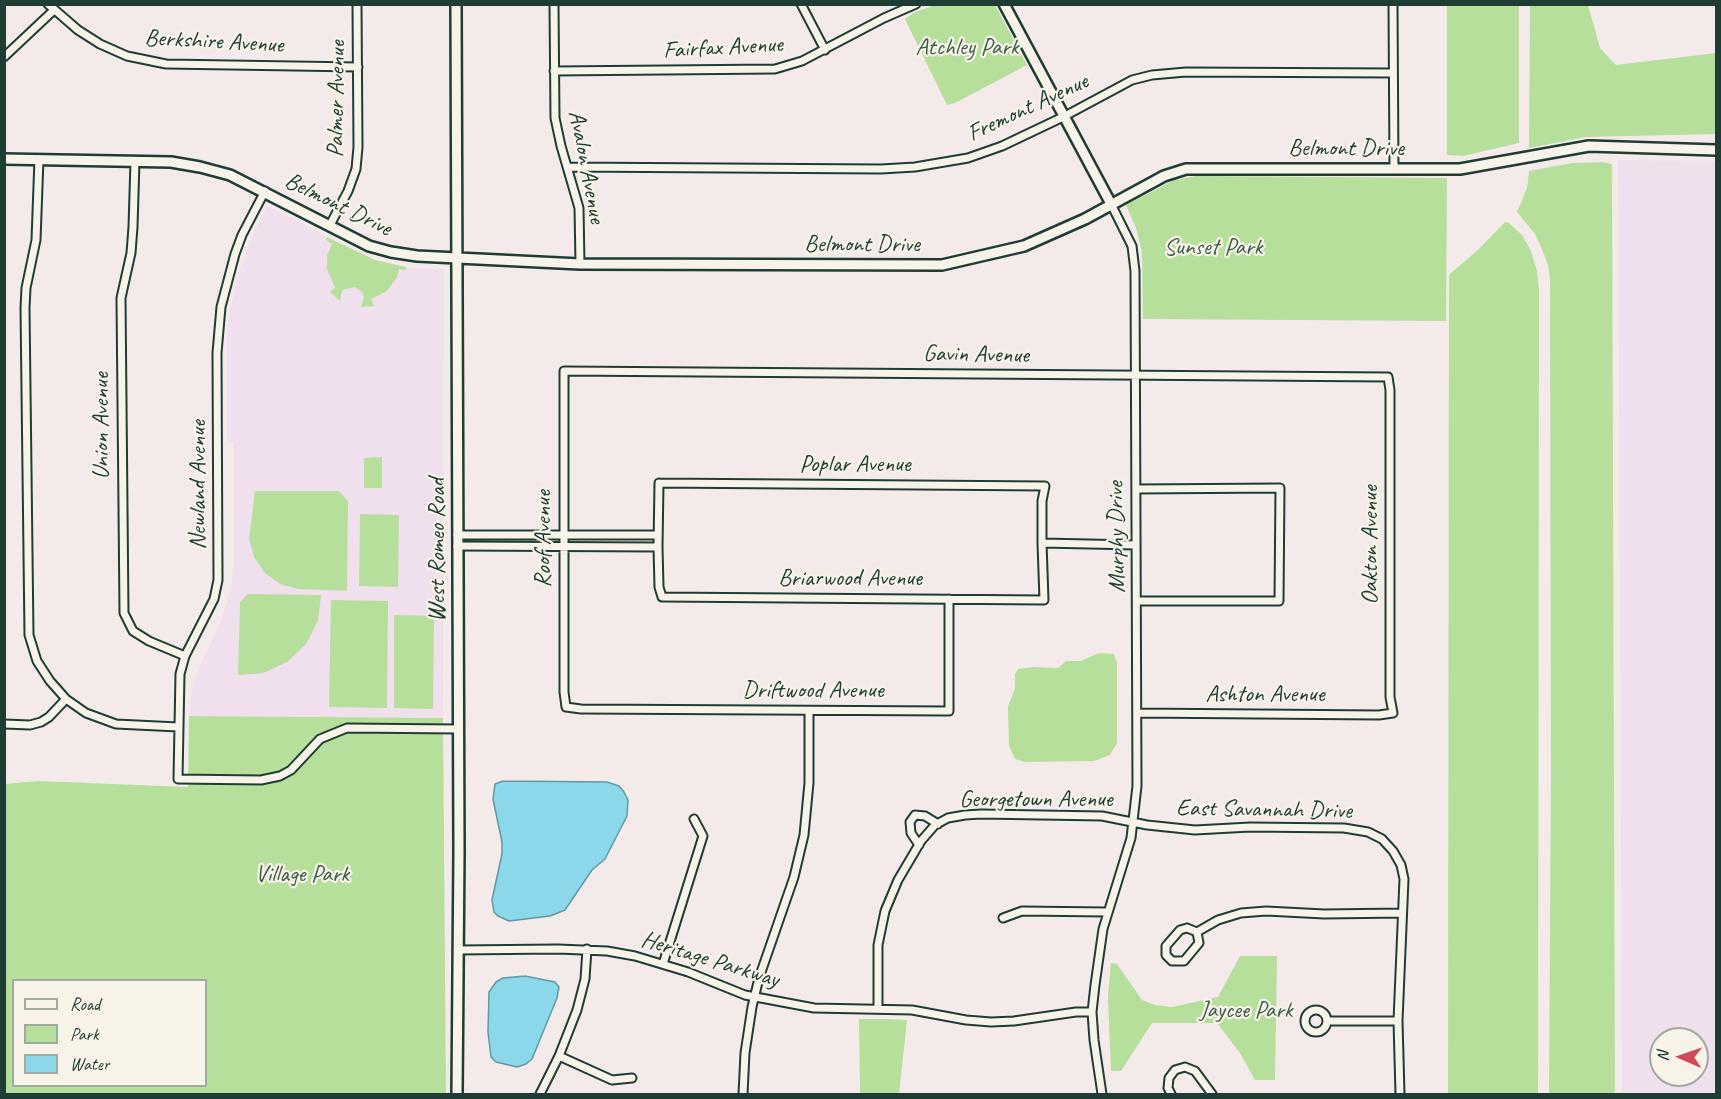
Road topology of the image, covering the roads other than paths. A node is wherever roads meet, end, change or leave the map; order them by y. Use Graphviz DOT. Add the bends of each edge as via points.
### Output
graph roads {
  1 [pos="357,4"];
  2 [pos="456,4"];
  3 [pos="554,4"];
  4 [pos="801,4"];
  5 [pos="916,4"];
  6 [pos="1393,4"];
  7 [pos="907,6"];
  8 [pos="1008,6"];
  9 [pos="51,7"];
  10 [pos="825,50"];
  11 [pos="4,57"];
  12 [pos="358,67"];
  13 [pos="554,71"];
  14 [pos="1393,73"];
  15 [pos="1063,117"];
  16 [pos="1716,150"];
  17 [pos="4,159"];
  18 [pos="39,159"];
  19 [pos="135,161"];
  20 [pos="567,166"];
  21 [pos="1394,169"];
  22 [pos="265,191"];
  23 [pos="1111,204"];
  24 [pos="330,225"];
  25 [pos="457,258"];
  26 [pos="580,264"];
  27 [pos="564,370"];
  28 [pos="1136,376"];
  29 [pos="1388,378"];
  30 [pos="1136,489"];
  31 [pos="458,534"];
  32 [pos="563,535"];
  33 [pos="658,535"];
  34 [pos="1042,543"];
  35 [pos="1136,545"];
  36 [pos="458,546"];
  37 [pos="563,546"];
  38 [pos="658,547"];
  39 [pos="950,599"];
  40 [pos="1137,601"];
  41 [pos="185,656"];
  42 [pos="66,699"];
  43 [pos="566,707"];
  44 [pos="809,711"];
  45 [pos="1137,713"];
  46 [pos="1393,713"];
  47 [pos="4,724"];
  48 [pos="178,727"];
  49 [pos="458,729"];
  50 [pos="694,819"];
  51 [pos="1134,822"];
  52 [pos="938,824"];
  53 [pos="919,845"];
  54 [pos="1107,912"];
  55 [pos="1402,913"];
  56 [pos="1003,918"];
  57 [pos="1197,932"];
  58 [pos="587,949"];
  59 [pos="458,950"];
  60 [pos="663,964"];
  61 [pos="755,997"];
  62 [pos="878,1008"];
  63 [pos="1092,1012"];
  64 [pos="1327,1021"];
  65 [pos="1398,1021"];
  66 [pos="559,1056"];
  67 [pos="632,1078"];
  68 [pos="457,1095"];
  69 [pos="540,1095"];
  70 [pos="743,1095"];
  71 [pos="1102,1095"];
  72 [pos="1171,1095"];
  73 [pos="1212,1095"];
  74 [pos="1400,1095"];
  1 -- 12 [label="street, Palmer Avenue"];
  2 -- 25 [label="street, West Romeo Road"];
  3 -- 13 [label="street, Avalon Avenue"];
  4 -- 10 [label="street"];
  5 -- 7 [label="street, Fairfax Avenue"];
  6 -- 14 [label="street"];
  7 -- 10 [label="street, Fairfax Avenue"];
  8 -- 15 [label="street, Murphy Drive"];
  9 -- 11 [label="street"];
  9 -- 12 [label="street, Berkshire Avenue" via="100,44 127,56 166,64"];
  10 -- 13 [label="street, Fairfax Avenue" via="788,66 760,70"];
  12 -- 24 [label="street, Palmer Avenue" via="356,169"];
  13 -- 20 [label="street, Avalon Avenue" via="555,118"];
  14 -- 15 [label="street, Fremont Avenue" via="1171,72 1132,80"];
  14 -- 21 [label="street"];
  15 -- 20 [label="street, Fremont Avenue" via="1002,147 968,158 915,167"];
  15 -- 23 [label="street, Murphy Drive"];
  16 -- 21 [label="street, Belmont Drive" via="1589,146 1477,168"];
  17 -- 18 [label="street, Belmont Drive"];
  18 -- 19 [label="street, Belmont Drive"];
  18 -- 42 [label="street" via="36,240 25,308 28,626 37,661"];
  19 -- 22 [label="street, Belmont Drive" via="200,167 230,174"];
  19 -- 41 [label="street, Union Avenue" via="132,239 121,298 123,613 133,631"];
  20 -- 26 [label="street, Avalon Avenue" via="579,208"];
  21 -- 23 [label="street, Belmont Drive" via="1186,169"];
  22 -- 24 [label="street, Belmont Drive"];
  22 -- 41 [label="street, Newland Avenue" via="238,244 220,307 218,580 208,612"];
  23 -- 26 [label="street, Belmont Drive" via="1024,246 942,265"];
  23 -- 28 [label="street, Murphy Drive" via="1132,246"];
  24 -- 25 [label="street, Belmont Drive" via="369,246 391,252"];
  25 -- 26 [label="street, Belmont Drive"];
  25 -- 31 [label="street, West Romeo Road"];
  27 -- 28 [label="street, Gavin Avenue"];
  27 -- 32 [label="street, Roof Avenue"];
  28 -- 29 [label="street, Gavin Avenue"];
  28 -- 30 [label="street, Murphy Drive"];
  29 -- 46 [label="street, Oakton Avenue"];
  30 -- 35 [label="street, Murphy Drive"];
  30 -- 40 [label="street" via="1280,488 1280,601"];
  31 -- 32 [label="street"];
  31 -- 36 [label="street, West Romeo Road"];
  32 -- 33 [label="street"];
  32 -- 37 [label="street, Roof Avenue"];
  33 -- 34 [label="street, Poplar Avenue" via="659,483 1045,486"];
  33 -- 38 [label="street, Briarwood Avenue"];
  34 -- 35 [label="street"];
  34 -- 39 [label="street, Briarwood Avenue" via="1044,600"];
  35 -- 40 [label="street, Murphy Drive"];
  36 -- 37 [label="street"];
  36 -- 49 [label="street, West Romeo Road"];
  37 -- 38 [label="street"];
  37 -- 43 [label="street, Roof Avenue"];
  38 -- 39 [label="street, Briarwood Avenue" via="662,597"];
  39 -- 44 [label="street, Driftwood Avenue" via="949,711"];
  40 -- 45 [label="street, Murphy Drive"];
  41 -- 48 [label="street, Newland Avenue" via="180,674"];
  42 -- 47 [label="street" via="41,722"];
  42 -- 48 [label="street" via="86,713 116,724"];
  43 -- 44 [label="street, Driftwood Avenue"];
  44 -- 61 [label="street" via="804,835"];
  45 -- 46 [label="street, Ashton Avenue"];
  45 -- 51 [label="street, Murphy Drive"];
  48 -- 49 [label="street, Newland Avenue" via="178,779 261,780 291,770 320,739 347,728"];
  49 -- 59 [label="street, West Romeo Road"];
  50 -- 60 [label="street" via="703,836"];
  51 -- 52 [label="street, Georgetown Avenue" via="1102,816 981,814 957,816"];
  51 -- 54 [label="street, Murphy Drive"];
  51 -- 55 [label="street, East Savannah Drive" via="1196,830 1344,828 1368,832 1382,839 1401,865"];
  52 -- 53 [label="street, Georgetown Avenue"];
  52 -- 53 [label="street, Georgetown Avenue" via="915,815 910,822 911,833"];
  53 -- 62 [label="street, Georgetown Avenue" via="898,880 882,922 877,957"];
  54 -- 56 [label="street" via="1022,911"];
  54 -- 63 [label="street, Murphy Drive"];
  55 -- 57 [label="street" via="1241,913"];
  55 -- 65 [label="street, East Savannah Drive"];
  57 -- 57 [label="street" via="1191,928 1180,930 1166,946 1168,958 1184,961 1199,943"];
  58 -- 59 [label="street, Heritage Parkway"];
  58 -- 60 [label="street, Heritage Parkway"];
  58 -- 66 [label="street" via="582,992"];
  59 -- 68 [label="street, West Romeo Road"];
  60 -- 61 [label="street, Heritage Parkway"];
  61 -- 62 [label="street, Heritage Parkway" via="814,1008"];
  61 -- 70 [label="street" via="746,1042"];
  62 -- 63 [label="street, Heritage Parkway" via="991,1022"];
  63 -- 71 [label="street, Murphy Drive"];
  64 -- 65 [label="street"];
  65 -- 74 [label="street, East Savannah Drive"];
  66 -- 67 [label="street" via="612,1080"];
  66 -- 69 [label="street"];
  72 -- 73 [label="street" via="1169,1078 1175,1070 1185,1068 1195,1071"];
}
